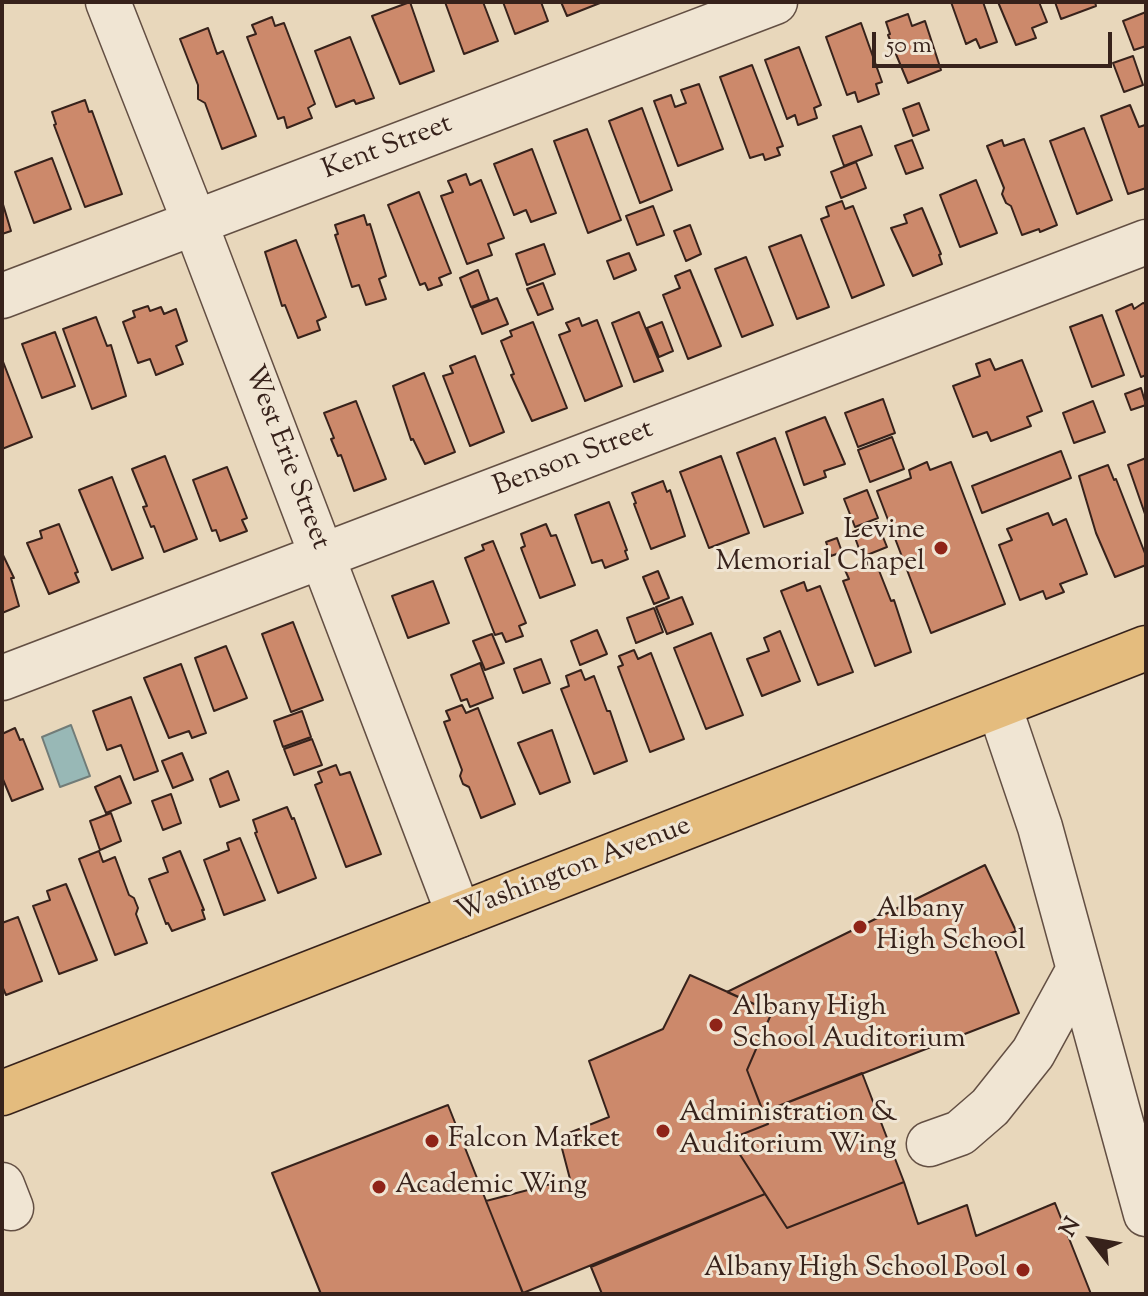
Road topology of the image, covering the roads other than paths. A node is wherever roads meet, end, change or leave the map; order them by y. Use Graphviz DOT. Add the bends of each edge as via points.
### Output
graph roads {
  1 [pos="108,2"];
  2 [pos="775,2"];
  3 [pos="195,223"];
  4 [pos="1146,242"];
  5 [pos="2,296"];
  6 [pos="322,555"];
  7 [pos="1146,648"];
  8 [pos="2,678"];
  9 [pos="999,706"];
  10 [pos="459,915"];
  11 [pos="1079,969"];
  12 [pos="2,1093"];
  13 [pos="929,1144"];
  14 [pos="1146,1214"];
  1 -- 3 [label="street, West Erie Street"];
  2 -- 3 [label="street, Kent Street"];
  3 -- 5 [label="street, Kent Street"];
  3 -- 6 [label="street, West Erie Street"];
  4 -- 6 [label="street, Benson Street"];
  6 -- 8 [label="street, Benson Street"];
  6 -- 10 [label="street, West Erie Street"];
  7 -- 9 [label="main road, Washington Avenue"];
  9 -- 10 [label="main road, Washington Avenue"];
  9 -- 11 [label="street" via="1040,827"];
  10 -- 12 [label="main road, Washington Avenue"];
  11 -- 13 [label="street" via="1033,1053 990,1107 960,1133"];
  11 -- 14 [label="street"];
}
